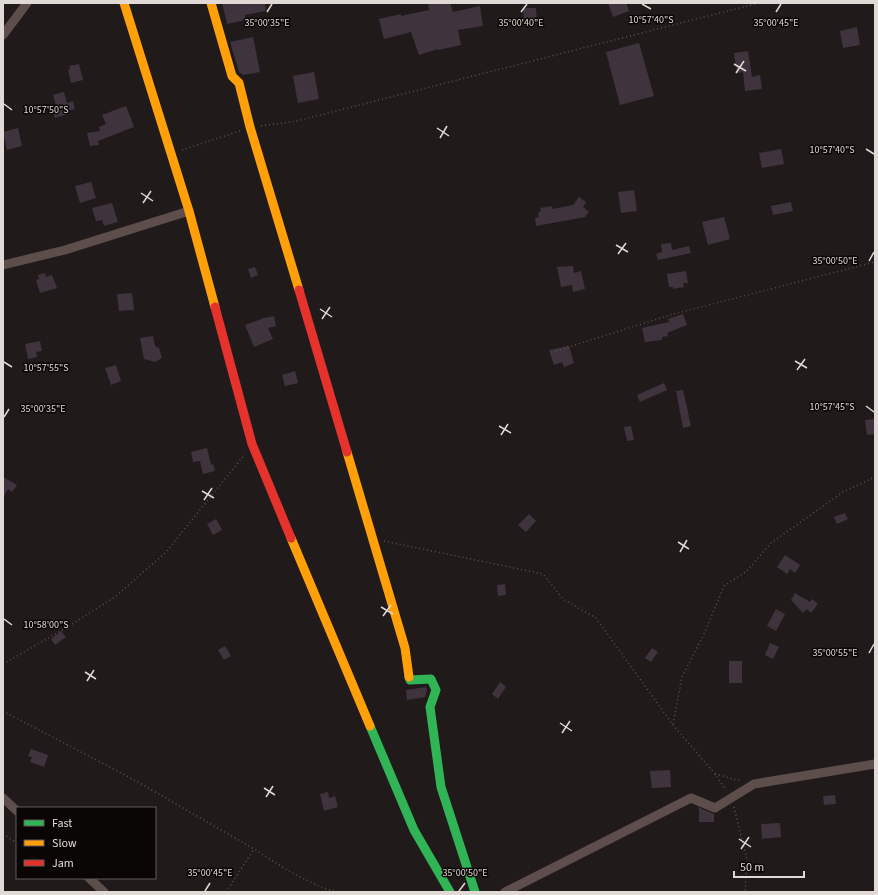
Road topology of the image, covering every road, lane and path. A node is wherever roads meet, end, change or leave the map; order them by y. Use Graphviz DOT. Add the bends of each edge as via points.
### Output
graph roads {
  1 [pos="27,3"];
  2 [pos="124,3"];
  3 [pos="211,3"];
  4 [pos="759,3"];
  5 [pos="3,35"];
  6 [pos="250,127"];
  7 [pos="171,154"];
  8 [pos="189,211"];
  9 [pos="875,262"];
  10 [pos="3,264"];
  11 [pos="556,351"];
  12 [pos="252,444"];
  13 [pos="875,477"];
  14 [pos="372,538"];
  15 [pos="3,664"];
  16 [pos="3,711"];
  17 [pos="875,764"];
  18 [pos="715,774"];
  19 [pos="754,784"];
  20 [pos="3,798"];
  21 [pos="16,810"];
  22 [pos="3,834"];
  23 [pos="16,841"];
  24 [pos="254,849"];
  25 [pos="90,879"];
  26 [pos="104,892"];
  27 [pos="226,892"];
  28 [pos="337,892"];
  29 [pos="450,892"];
  30 [pos="475,892"];
  31 [pos="505,892"];
  1 -- 5 [label="street"];
  2 -- 7 [label="street"];
  3 -- 6 [label="street" via="232,76 239,83"];
  4 -- 6 [label="path" via="297,121"];
  6 -- 7 [label="path"];
  6 -- 14 [label="street"];
  7 -- 8 [label="street"];
  8 -- 10 [label="street" via="65,250"];
  8 -- 12 [label="street"];
  9 -- 11 [label="path" via="670,314"];
  12 -- 15 [label="path" via="166,552 115,597"];
  12 -- 29 [label="street" via="414,830"];
  13 -- 14 [label="path" via="843,492 771,543 747,572 724,586 682,677 673,725 596,618 564,599 543,574"];
  14 -- 30 [label="street" via="405,648 410,680 431,679 436,690 430,707 441,787"];
  16 -- 24 [label="path" via="138,782"];
  17 -- 19 [label="street"];
  18 -- 19 [label="path"];
  19 -- 31 [label="street" via="716,808 691,798"];
  20 -- 21 [label="street"];
  22 -- 23 [label="path"];
  24 -- 27 [label="path"];
  24 -- 28 [label="path" via="292,873"];
  25 -- 26 [label="street"];
}
